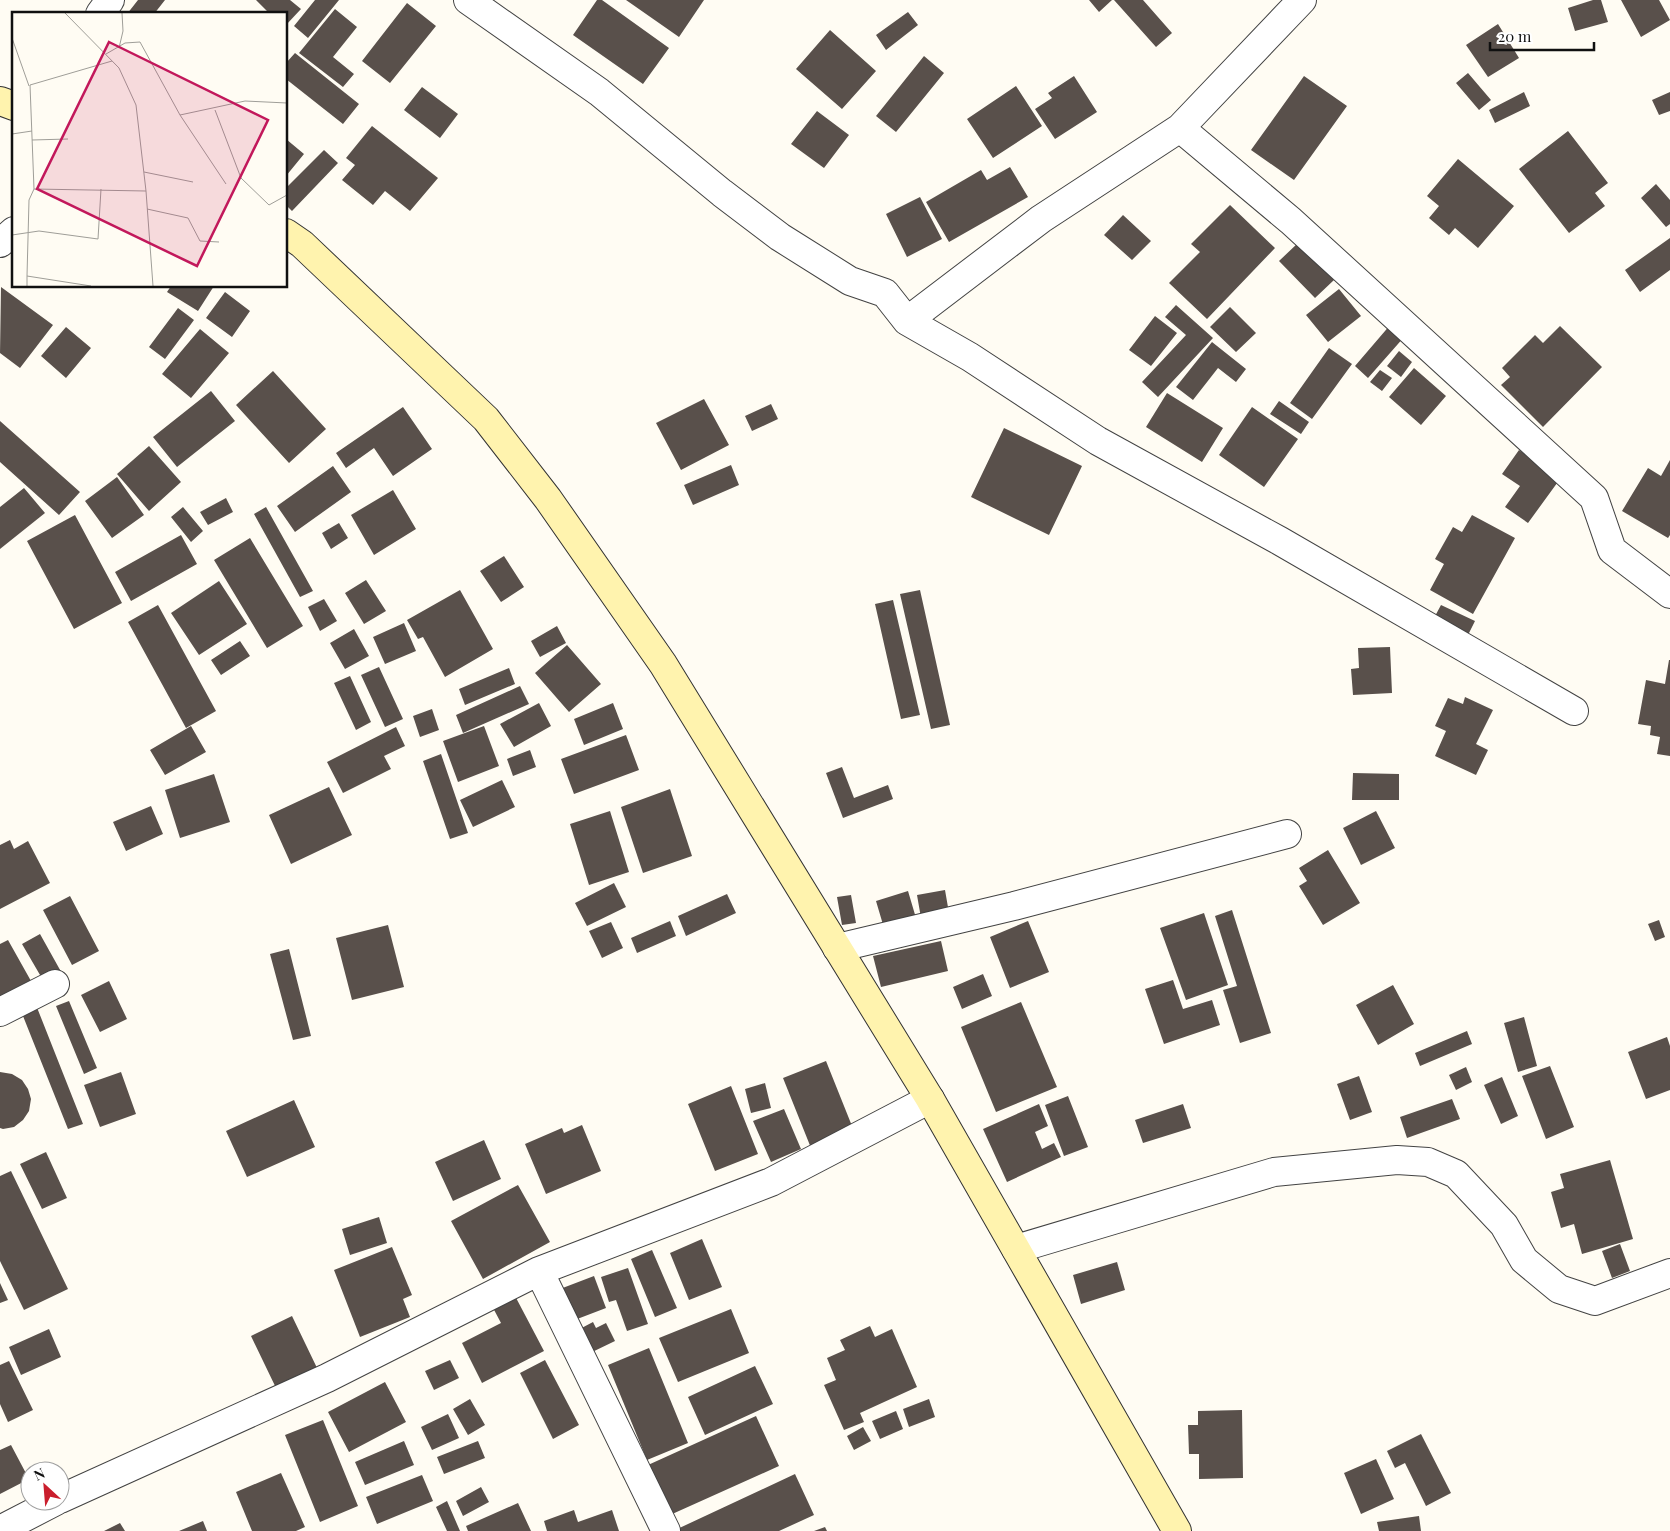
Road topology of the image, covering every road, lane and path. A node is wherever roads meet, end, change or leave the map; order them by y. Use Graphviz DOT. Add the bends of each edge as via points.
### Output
graph roads {
  1 [pos="468,0"];
  2 [pos="1302,0"];
  3 [pos="0,101"];
  4 [pos="12,105"];
  5 [pos="1180,128"];
  6 [pos="12,233"];
  7 [pos="288,235"];
  8 [pos="0,243"];
  9 [pos="907,321"];
  10 [pos="1670,594"];
  11 [pos="1574,711"];
  12 [pos="1287,834"];
  13 [pos="837,948"];
  14 [pos="55,984"];
  15 [pos="0,1012"];
  16 [pos="930,1099"];
  17 [pos="1016,1249"];
  18 [pos="539,1271"];
  19 [pos="1670,1273"];
  20 [pos="70,1494"];
  21 [pos="37,1511"];
  22 [pos="0,1530"];
  23 [pos="666,1531"];
  24 [pos="1176,1531"];
  1 -- 9 [label="street" via="599,92 780,238 850,281 885,293"];
  2 -- 5 [label="street"];
  3 -- 4 [label="street"];
  5 -- 9 [label="street" via="1041,219"];
  5 -- 10 [label="street" via="1291,221 1594,498 1612,550"];
  6 -- 8 [label="street"];
  7 -- 13 [label="street" via="302,244 486,419 542,492 663,664"];
  9 -- 11 [label="street" via="970,357 1098,441 1288,545"];
  12 -- 13 [label="street" via="1014,906"];
  13 -- 16 [label="street"];
  14 -- 15 [label="street"];
  16 -- 17 [label="street"];
  16 -- 18 [label="street" via="771,1182"];
  17 -- 19 [label="street" via="1274,1172 1397,1160 1428,1162 1456,1174 1504,1225 1524,1260 1559,1289 1595,1301"];
  17 -- 24 [label="street"];
  18 -- 20 [label="street" via="327,1378"];
  18 -- 23 [label="street"];
  21 -- 22 [label="street"];
}
